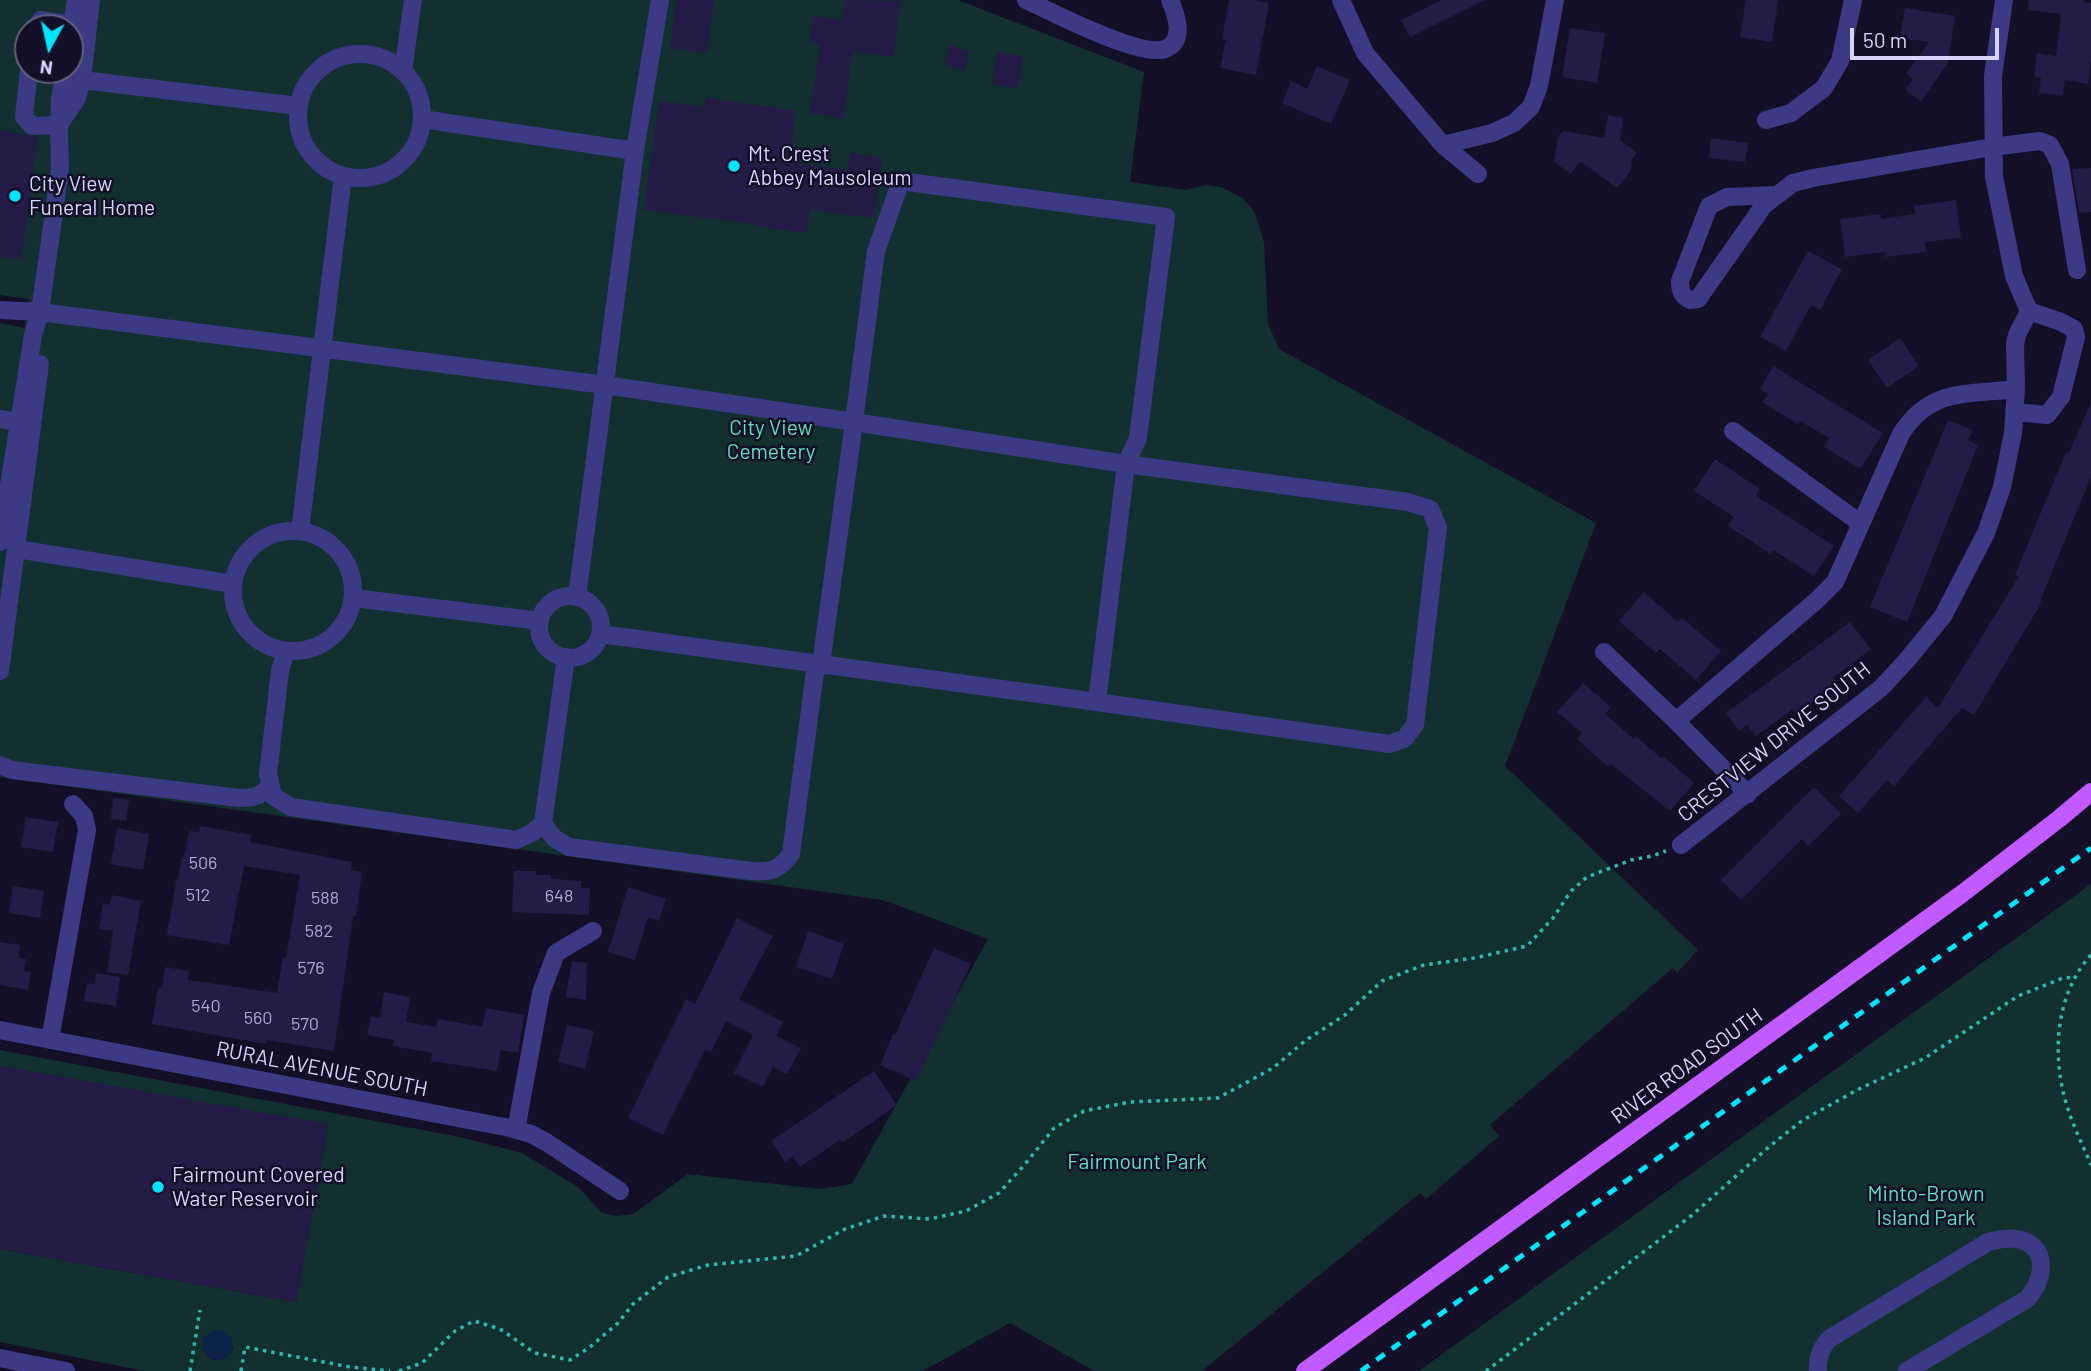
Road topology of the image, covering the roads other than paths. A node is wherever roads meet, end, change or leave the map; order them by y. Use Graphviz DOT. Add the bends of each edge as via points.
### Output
graph roads {
  1 [pos="91,0"];
  2 [pos="413,0"];
  3 [pos="660,0"];
  4 [pos="1026,0"];
  5 [pos="1170,0"];
  6 [pos="1341,0"];
  7 [pos="1555,0"];
  8 [pos="1853,0"];
  9 [pos="2004,0"];
  10 [pos="84,62"];
  11 [pos="403,71"];
  12 [pos="84,80"];
  13 [pos="28,84"];
  14 [pos="63,84"];
  15 [pos="81,84"];
  16 [pos="298,107"];
  17 [pos="422,119"];
  18 [pos="1766,120"];
  19 [pos="59,125"];
  20 [pos="1443,145"];
  21 [pos="1993,147"];
  22 [pos="635,151"];
  23 [pos="1478,174"];
  24 [pos="343,176"];
  25 [pos="1775,195"];
  26 [pos="2077,270"];
  27 [pos="0,310"];
  28 [pos="2029,311"];
  29 [pos="40,312"];
  30 [pos="323,349"];
  31 [pos="605,386"];
  32 [pos="2016,389"];
  33 [pos="2014,412"];
  34 [pos="0,419"];
  35 [pos="19,422"];
  36 [pos="854,422"];
  37 [pos="1733,431"];
  38 [pos="1126,464"];
  39 [pos="1860,523"];
  40 [pos="300,531"];
  41 [pos="8,545"];
  42 [pos="233,584"];
  43 [pos="577,597"];
  44 [pos="354,598"];
  45 [pos="540,621"];
  46 [pos="600,634"];
  47 [pos="286,651"];
  48 [pos="1604,652"];
  49 [pos="566,657"];
  50 [pos="821,664"];
  51 [pos="0,671"];
  52 [pos="1097,702"];
  53 [pos="1676,721"];
  54 [pos="0,765"];
  55 [pos="270,787"];
  56 [pos="2091,792"];
  57 [pos="1748,794"];
  58 [pos="74,804"];
  59 [pos="543,823"];
  60 [pos="1681,845"];
  61 [pos="593,931"];
  62 [pos="0,1030"];
  63 [pos="50,1040"];
  64 [pos="516,1130"];
  65 [pos="620,1191"];
  66 [pos="0,1358"];
  67 [pos="66,1371"];
  68 [pos="1305,1371"];
  69 [pos="1818,1371"];
  70 [pos="1907,1371"];
  1 -- 10 [label="street"];
  2 -- 11 [label="street"];
  3 -- 22 [label="street"];
  4 -- 5 [label="street" via="1102,34 1161,50 1172,44 1178,30"];
  6 -- 20 [label="street" via="1365,53"];
  7 -- 20 [label="street" via="1531,107 1514,123 1492,133"];
  8 -- 18 [label="street" via="1840,61 1824,88 1791,113"];
  9 -- 21 [label="street" via="1993,76"];
  11 -- 16 [label="street" via="368,54 331,61 315,72"];
  11 -- 17 [label="street" via="414,85"];
  12 -- 16 [label="street"];
  13 -- 19 [label="street" via="24,117 32,126"];
  14 -- 19 [label="street"];
  15 -- 19 [label="street"];
  16 -- 24 [label="street" via="303,142 327,169"];
  17 -- 22 [label="street"];
  17 -- 24 [label="street" via="410,153 396,166 371,177"];
  19 -- 29 [label="street" via="60,169"];
  20 -- 23 [label="street"];
  21 -- 25 [label="street" via="1813,178 1793,183"];
  21 -- 26 [label="street" via="2040,141 2050,145 2060,164"];
  21 -- 28 [label="street" via="1994,177 2014,276"];
  22 -- 31 [label="street"];
  24 -- 30 [label="street"];
  25 -- 25 [label="street" via="1727,197 1709,206 1680,281 1683,296 1698,299"];
  27 -- 29 [label="street"];
  28 -- 32 [label="street, CRESTVIEW DRIVE SOUTH" via="2015,344"];
  28 -- 33 [label="street" via="2074,329 2076,337 2061,397 2047,415"];
  29 -- 30 [label="street"];
  29 -- 35 [label="street"];
  29 -- 41 [label="street" via="44,331"];
  30 -- 31 [label="street"];
  30 -- 40 [label="street"];
  31 -- 36 [label="street"];
  31 -- 43 [label="street"];
  32 -- 33 [label="street, CRESTVIEW DRIVE SOUTH"];
  32 -- 39 [label="street" via="1944,397 1924,407 1901,435"];
  33 -- 57 [label="street, CRESTVIEW DRIVE SOUTH" via="2002,487 1986,533 1943,616 1881,688"];
  34 -- 35 [label="street"];
  35 -- 41 [label="street"];
  36 -- 38 [label="street"];
  36 -- 38 [label="street" via="876,251 901,181 1166,217 1138,439"];
  36 -- 50 [label="street"];
  37 -- 39 [label="street"];
  38 -- 52 [label="street"];
  38 -- 52 [label="street" via="1408,502 1430,509 1438,527 1415,725 1404,739 1389,744"];
  39 -- 53 [label="street" via="1827,591"];
  40 -- 42 [label="street" via="264,538 238,566"];
  40 -- 44 [label="street" via="334,546 353,579"];
  41 -- 42 [label="street"];
  41 -- 51 [label="street"];
  42 -- 47 [label="street" via="240,621 268,646"];
  43 -- 45 [label="street" via="549,604"];
  43 -- 46 [label="street" via="599,615"];
  44 -- 45 [label="street"];
  44 -- 47 [label="street" via="349,616 331,638 305,651"];
  45 -- 49 [label="street" via="542,642"];
  46 -- 49 [label="street" via="589,652"];
  46 -- 50 [label="street"];
  47 -- 55 [label="street" via="268,774"];
  48 -- 53 [label="street"];
  49 -- 59 [label="street"];
  50 -- 52 [label="street"];
  50 -- 59 [label="street" via="815,672 791,854 780,867 751,871 569,847 554,838"];
  53 -- 57 [label="street"];
  54 -- 55 [label="street" via="239,798 263,794"];
  55 -- 59 [label="street" via="273,796 291,807 516,840"];
  56 -- 68 [label="main road, RIVER ROAD SOUTH" via="1963,892"];
  57 -- 60 [label="street, CRESTVIEW DRIVE SOUTH"];
  58 -- 63 [label="street" via="84,816 87,830"];
  61 -- 64 [label="street" via="556,953 541,993"];
  62 -- 63 [label="street, RURAL AVENUE SOUTH"];
  63 -- 64 [label="street, RURAL AVENUE SOUTH"];
  64 -- 65 [label="street, RURAL AVENUE SOUTH" via="546,1142"];
  66 -- 67 [label="street"];
  69 -- 70 [label="street" via="1829,1339 1988,1242 2017,1239 2038,1252 2039,1282 2027,1300"];
}
